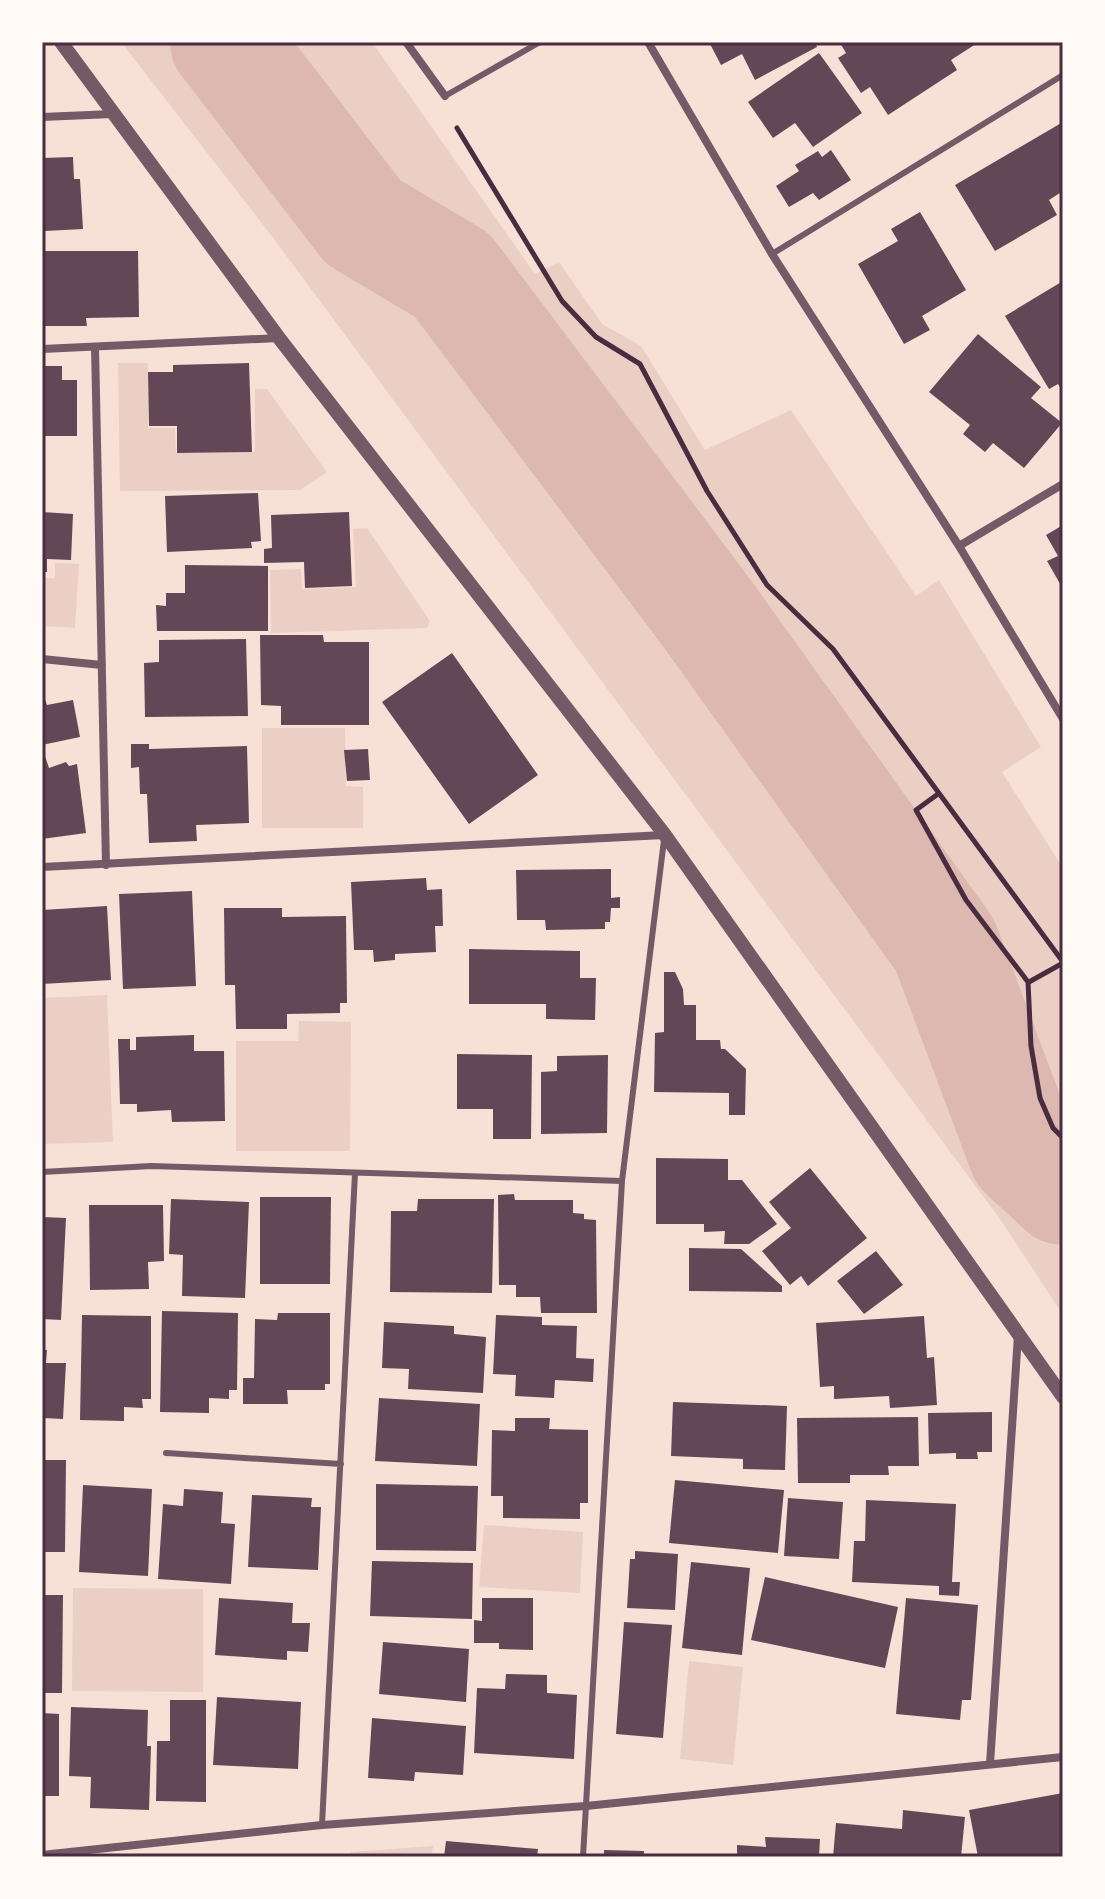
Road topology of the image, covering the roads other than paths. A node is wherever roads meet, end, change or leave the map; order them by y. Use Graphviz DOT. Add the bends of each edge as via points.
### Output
graph roads {
  1 [pos="61,42"];
  2 [pos="406,42"];
  3 [pos="540,42"];
  4 [pos="648,42"];
  5 [pos="1063,75"];
  6 [pos="445,96"];
  7 [pos="115,114"];
  8 [pos="42,117"];
  9 [pos="772,254"];
  10 [pos="279,338"];
  11 [pos="95,347"];
  12 [pos="42,349"];
  13 [pos="1063,484"];
  14 [pos="959,546"];
  15 [pos="42,659"];
  16 [pos="102,665"];
  17 [pos="1063,719"];
  18 [pos="665,835"];
  19 [pos="106,865"];
  20 [pos="42,867"];
  21 [pos="42,1172"];
  22 [pos="355,1173"];
  23 [pos="622,1181"];
  24 [pos="1018,1330"];
  25 [pos="1063,1397"];
  26 [pos="166,1453"];
  27 [pos="341,1464"];
  28 [pos="1063,1757"];
  29 [pos="990,1764"];
  30 [pos="586,1806"];
  31 [pos="322,1825"];
  32 [pos="47,1855"];
  33 [pos="583,1857"];
  1 -- 7 [label="street"];
  2 -- 6 [label="street"];
  3 -- 6 [label="lane"];
  4 -- 9 [label="street"];
  5 -- 9 [label="lane"];
  7 -- 8 [label="street"];
  7 -- 10 [label="street"];
  9 -- 14 [label="street"];
  10 -- 11 [label="street"];
  10 -- 18 [label="street"];
  11 -- 12 [label="street"];
  11 -- 16 [label="street"];
  13 -- 14 [label="street"];
  14 -- 17 [label="street"];
  15 -- 16 [label="street"];
  16 -- 19 [label="street"];
  18 -- 19 [label="street"];
  18 -- 23 [label="lane"];
  18 -- 24 [label="street"];
  19 -- 20 [label="street"];
  21 -- 22 [label="lane" via="151,1166"];
  22 -- 23 [label="lane"];
  22 -- 27 [label="lane"];
  23 -- 30 [label="lane"];
  24 -- 25 [label="street"];
  24 -- 29 [label="street"];
  26 -- 27 [label="lane"];
  27 -- 31 [label="lane"];
  28 -- 29 [label="street"];
  29 -- 30 [label="street"];
  30 -- 31 [label="street"];
  30 -- 33 [label="lane"];
  31 -- 32 [label="street"];
}
